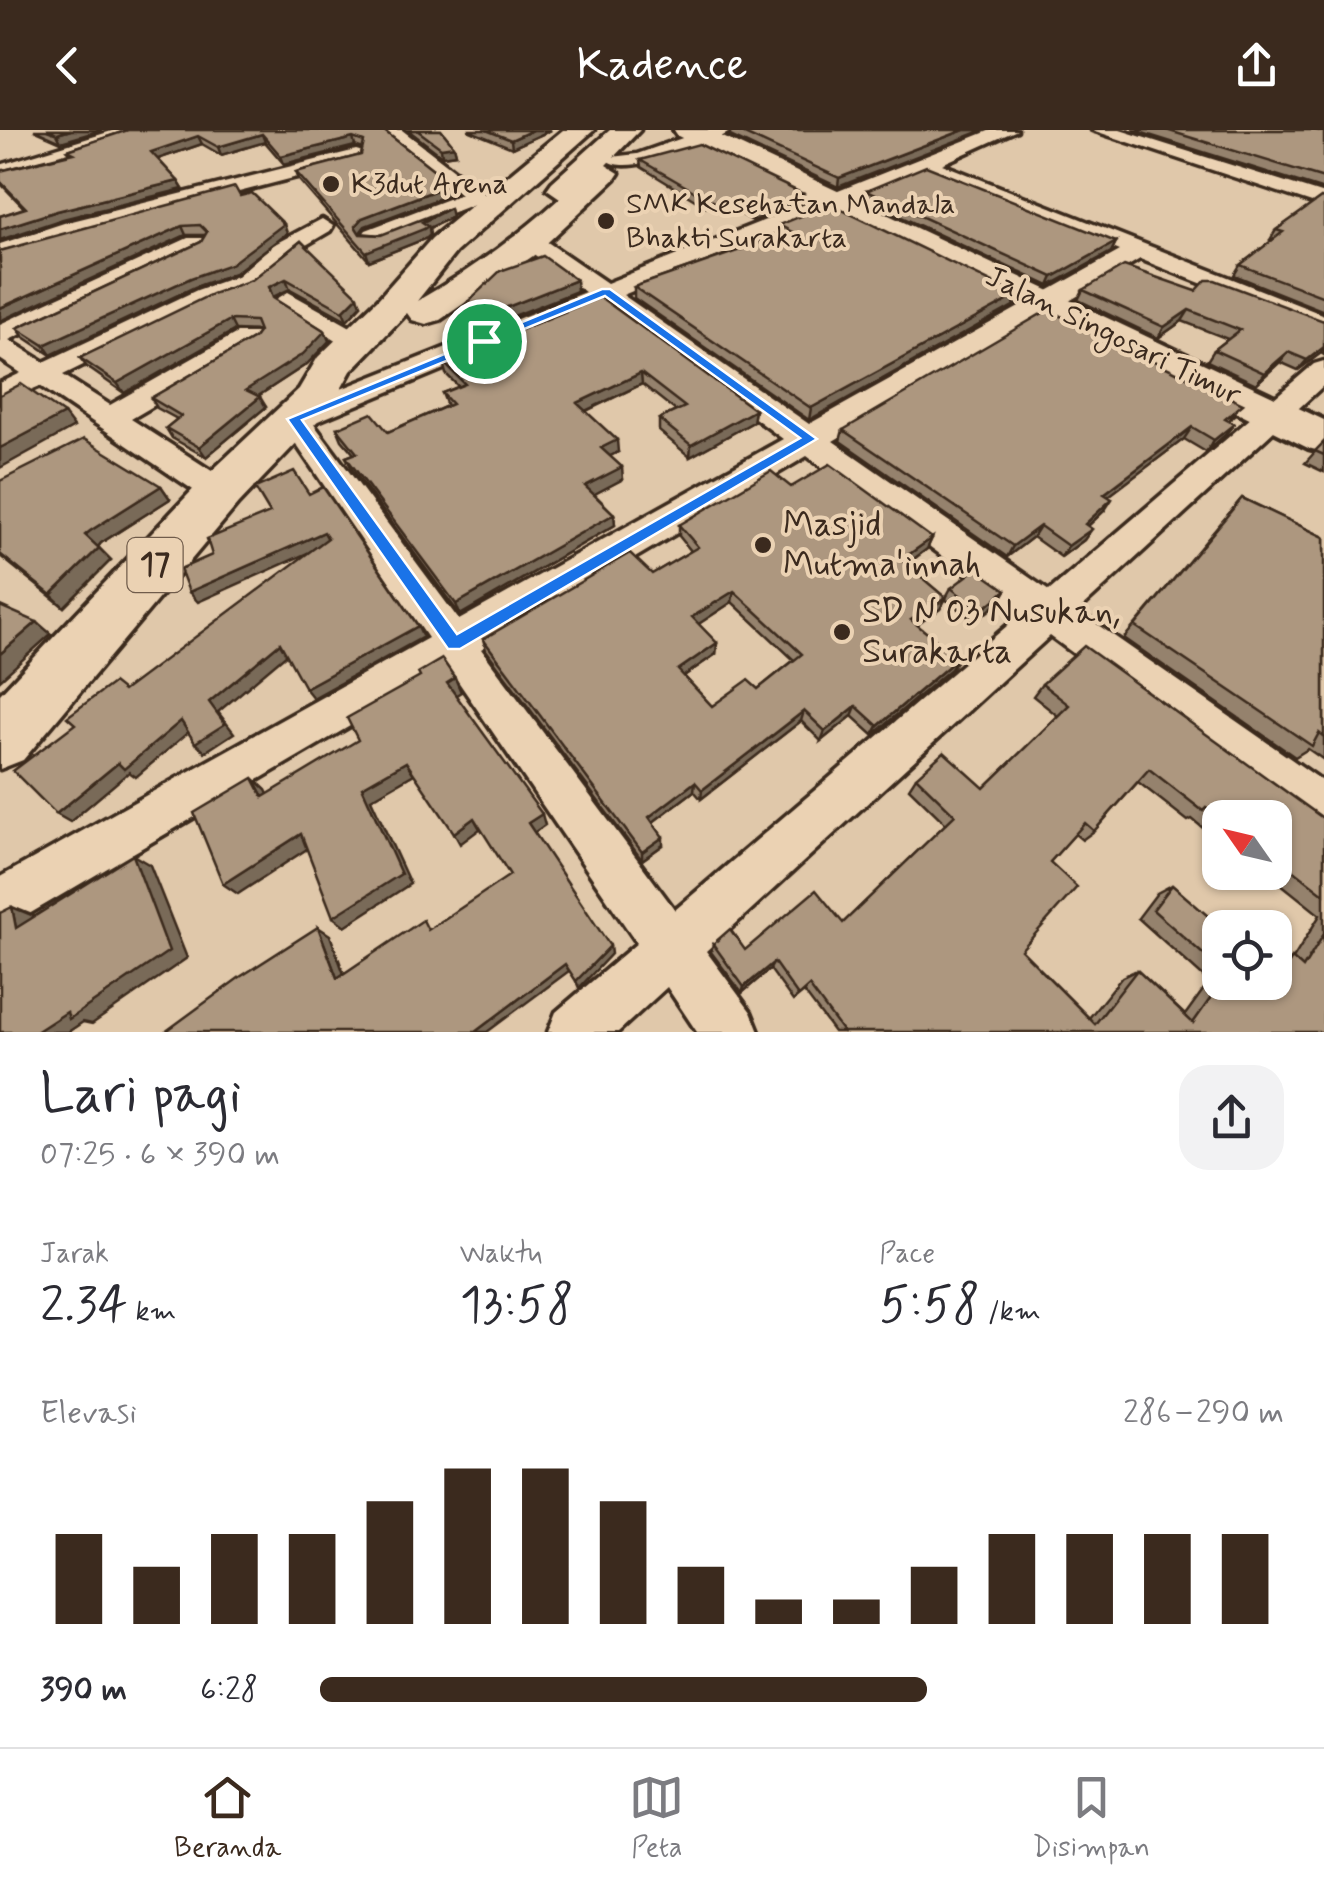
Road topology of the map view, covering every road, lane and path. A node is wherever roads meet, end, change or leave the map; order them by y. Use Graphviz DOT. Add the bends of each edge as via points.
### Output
graph roads {
  1 [pos="390,130"];
  2 [pos="580,130"];
  3 [pos="650,130"];
  4 [pos="1008,130"];
  5 [pos="1101,130"];
  6 [pos="120,132"];
  7 [pos="704,132"];
  8 [pos="944,135"];
  9 [pos="616,140"];
  10 [pos="971,145"];
  11 [pos="356,156"];
  12 [pos="924,164"];
  13 [pos="0,172"];
  14 [pos="832,200"];
  15 [pos="482,201"];
  16 [pos="1324,201"];
  17 [pos="322,226"];
  18 [pos="374,235"];
  19 [pos="532,242"];
  20 [pos="196,244"];
  21 [pos="1138,250"];
  22 [pos="0,252"];
  23 [pos="606,291"];
  24 [pos="288,300"];
  25 [pos="1045,303"];
  26 [pos="409,309"];
  27 [pos="1324,324"];
  28 [pos="0,334"];
  29 [pos="247,339"];
  30 [pos="356,341"];
  31 [pos="0,346"];
  32 [pos="1324,370"];
  33 [pos="39,375"];
  34 [pos="0,394"];
  35 [pos="305,408"];
  36 [pos="1274,414"];
  37 [pos="109,422"];
  38 [pos="1324,438"];
  39 [pos="810,439"];
  40 [pos="80,442"];
  41 [pos="220,492"];
  42 [pos="1050,612"];
  43 [pos="454,644"];
  44 [pos="0,739"];
  45 [pos="1324,810"];
  46 [pos="0,905"];
  47 [pos="671,948"];
  48 [pos="576,1032"];
  49 [pos="731,1032"];
  1 -- 15 [label="street"];
  2 -- 15 [label="highway, 17"];
  3 -- 9 [label="highway, 17"];
  4 -- 10 [label="street"];
  5 -- 16 [label="street"];
  6 -- 13 [label="street"];
  7 -- 9 [label="street" via="639,160"];
  7 -- 14 [label="street, Jalan Singosari Timur"];
  8 -- 10 [label="street"];
  9 -- 19 [label="highway, 17"];
  9 -- 26 [label="highway"];
  10 -- 12 [label="street"];
  11 -- 22 [label="street"];
  12 -- 14 [label="street"];
  12 -- 21 [label="street"];
  14 -- 23 [label="street"];
  14 -- 25 [label="street, Jalan Singosari Timur"];
  15 -- 18 [label="street"];
  15 -- 26 [label="highway, 17" via="444,246"];
  17 -- 33 [label="street" via="236,286"];
  19 -- 23 [label="street"];
  19 -- 26 [label="highway, 17" via="486,278"];
  20 -- 28 [label="street"];
  21 -- 25 [label="street"];
  21 -- 27 [label="street"];
  23 -- 35 [label="street"];
  23 -- 39 [label="street"];
  24 -- 30 [label="street"];
  25 -- 36 [label="street, Jalan Singosari Timur"];
  25 -- 39 [label="street"];
  26 -- 30 [label="highway, 17"];
  26 -- 35 [label="highway"];
  29 -- 37 [label="street"];
  30 -- 35 [label="highway, 17"];
  31 -- 33 [label="street"];
  32 -- 36 [label="street"];
  33 -- 34 [label="street"];
  33 -- 37 [label="street"];
  35 -- 41 [label="highway, 17"];
  35 -- 43 [label="street"];
  36 -- 38 [label="street, Jalan Singosari Timur"];
  36 -- 42 [label="street"];
  37 -- 40 [label="street"];
  37 -- 41 [label="street"];
  39 -- 42 [label="street"];
  39 -- 43 [label="street"];
  41 -- 44 [label="highway, 17"];
  42 -- 45 [label="street"];
  42 -- 47 [label="street"];
  43 -- 46 [label="street"];
  43 -- 47 [label="street"];
  47 -- 48 [label="street"];
  47 -- 49 [label="street"];
}
